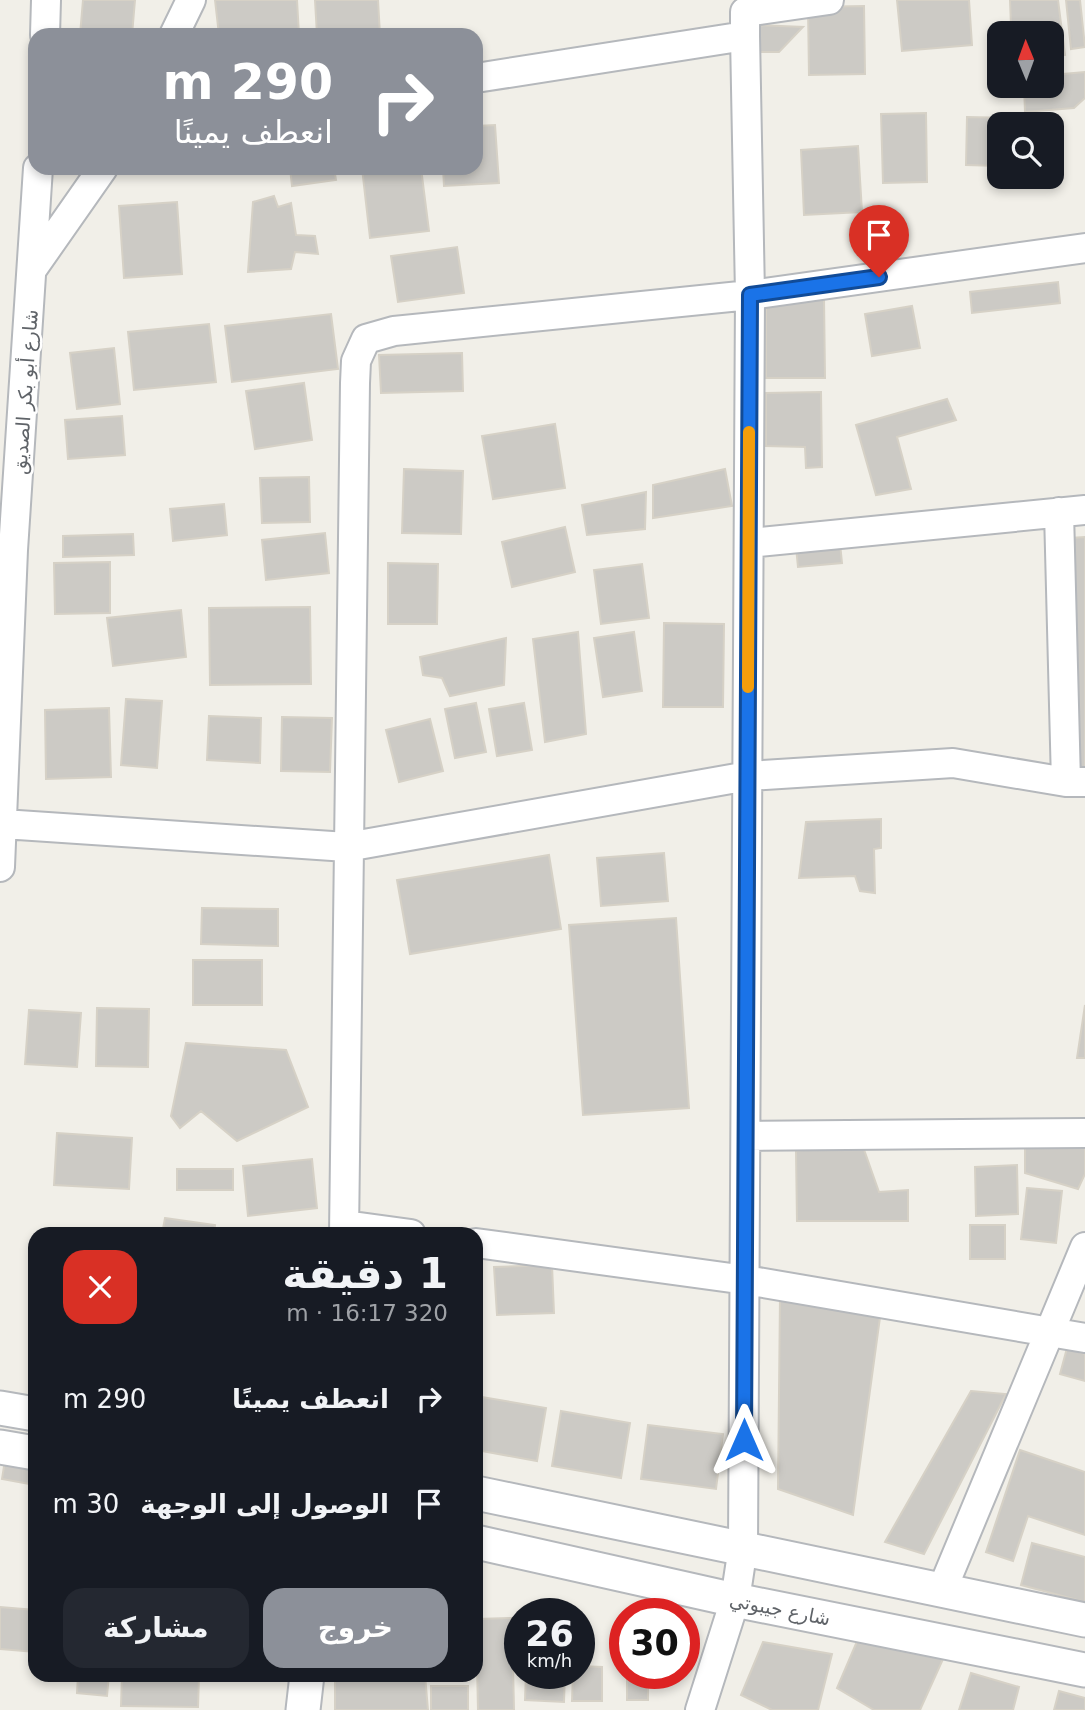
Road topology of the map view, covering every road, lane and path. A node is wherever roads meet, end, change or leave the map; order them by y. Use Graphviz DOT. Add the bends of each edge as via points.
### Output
graph roads {
  1 [pos="47,0"];
  2 [pos="191,0"];
  3 [pos="829,0"];
  4 [pos="45,28"];
  5 [pos="177,28"];
  6 [pos="745,36"];
  7 [pos="483,77"];
  8 [pos="38,175"];
  9 [pos="98,175"];
  10 [pos="1085,248"];
  11 [pos="33,268"];
  12 [pos="750,295"];
  13 [pos="12,405"];
  14 [pos="1072,511"];
  15 [pos="749,543"];
  16 [pos="6,549"];
  17 [pos="748,776"];
  18 [pos="1075,782"];
  19 [pos="2,792"];
  20 [pos="3,824"];
  21 [pos="347,847"];
  22 [pos="0,867"];
  23 [pos="1085,1133"];
  24 [pos="747,1136"];
  25 [pos="345,1227"];
  26 [pos="483,1244"];
  27 [pos="1085,1247"];
  28 [pos="746,1280"];
  29 [pos="1052,1330"];
  30 [pos="1085,1338"];
  31 [pos="0,1408"];
  32 [pos="28,1412"];
  33 [pos="0,1447"];
  34 [pos="28,1452"];
  35 [pos="483,1494"];
  36 [pos="483,1544"];
  37 [pos="743,1547"];
  38 [pos="942,1590"];
  39 [pos="734,1600"];
  40 [pos="1085,1620"];
  41 [pos="1085,1670"];
  42 [pos="306,1682"];
  43 [pos="303,1710"];
  44 [pos="700,1710"];
  1 -- 4 [label="street"];
  2 -- 5 [label="street"];
  3 -- 6 [label="street" via="745,12"];
  6 -- 7 [label="street"];
  6 -- 12 [label="street"];
  8 -- 11 [label="street, شارع أبو بكر الصديق"];
  9 -- 11 [label="street"];
  10 -- 12 [label="street"];
  11 -- 13 [label="street, شارع أبو بكر الصديق"];
  12 -- 15 [label="street"];
  12 -- 21 [label="street" via="394,331 366,338 356,361 355,383"];
  13 -- 16 [label="street, شارع أبو بكر الصديق"];
  14 -- 15 [label="street"];
  14 -- 18 [label="street"];
  15 -- 17 [label="street"];
  16 -- 19 [label="street, شارع أبو بكر الصديق"];
  17 -- 18 [label="street" via="953,763"];
  17 -- 21 [label="street"];
  17 -- 24 [label="street"];
  19 -- 20 [label="street, شارع أبو بكر الصديق"];
  20 -- 21 [label="street"];
  20 -- 22 [label="street, شارع أبو بكر الصديق"];
  21 -- 25 [label="street"];
  23 -- 24 [label="street"];
  24 -- 28 [label="street"];
  26 -- 28 [label="street"];
  27 -- 29 [label="street"];
  28 -- 29 [label="street"];
  28 -- 37 [label="street"];
  29 -- 30 [label="street"];
  29 -- 38 [label="street"];
  31 -- 32 [label="street"];
  33 -- 34 [label="street"];
  35 -- 37 [label="street"];
  36 -- 39 [label="street, شارع جيبوتي"];
  37 -- 38 [label="street"];
  37 -- 39 [label="street"];
  38 -- 40 [label="street"];
  39 -- 41 [label="street, شارع جيبوتي"];
  39 -- 44 [label="street"];
  42 -- 43 [label="street"];
}
